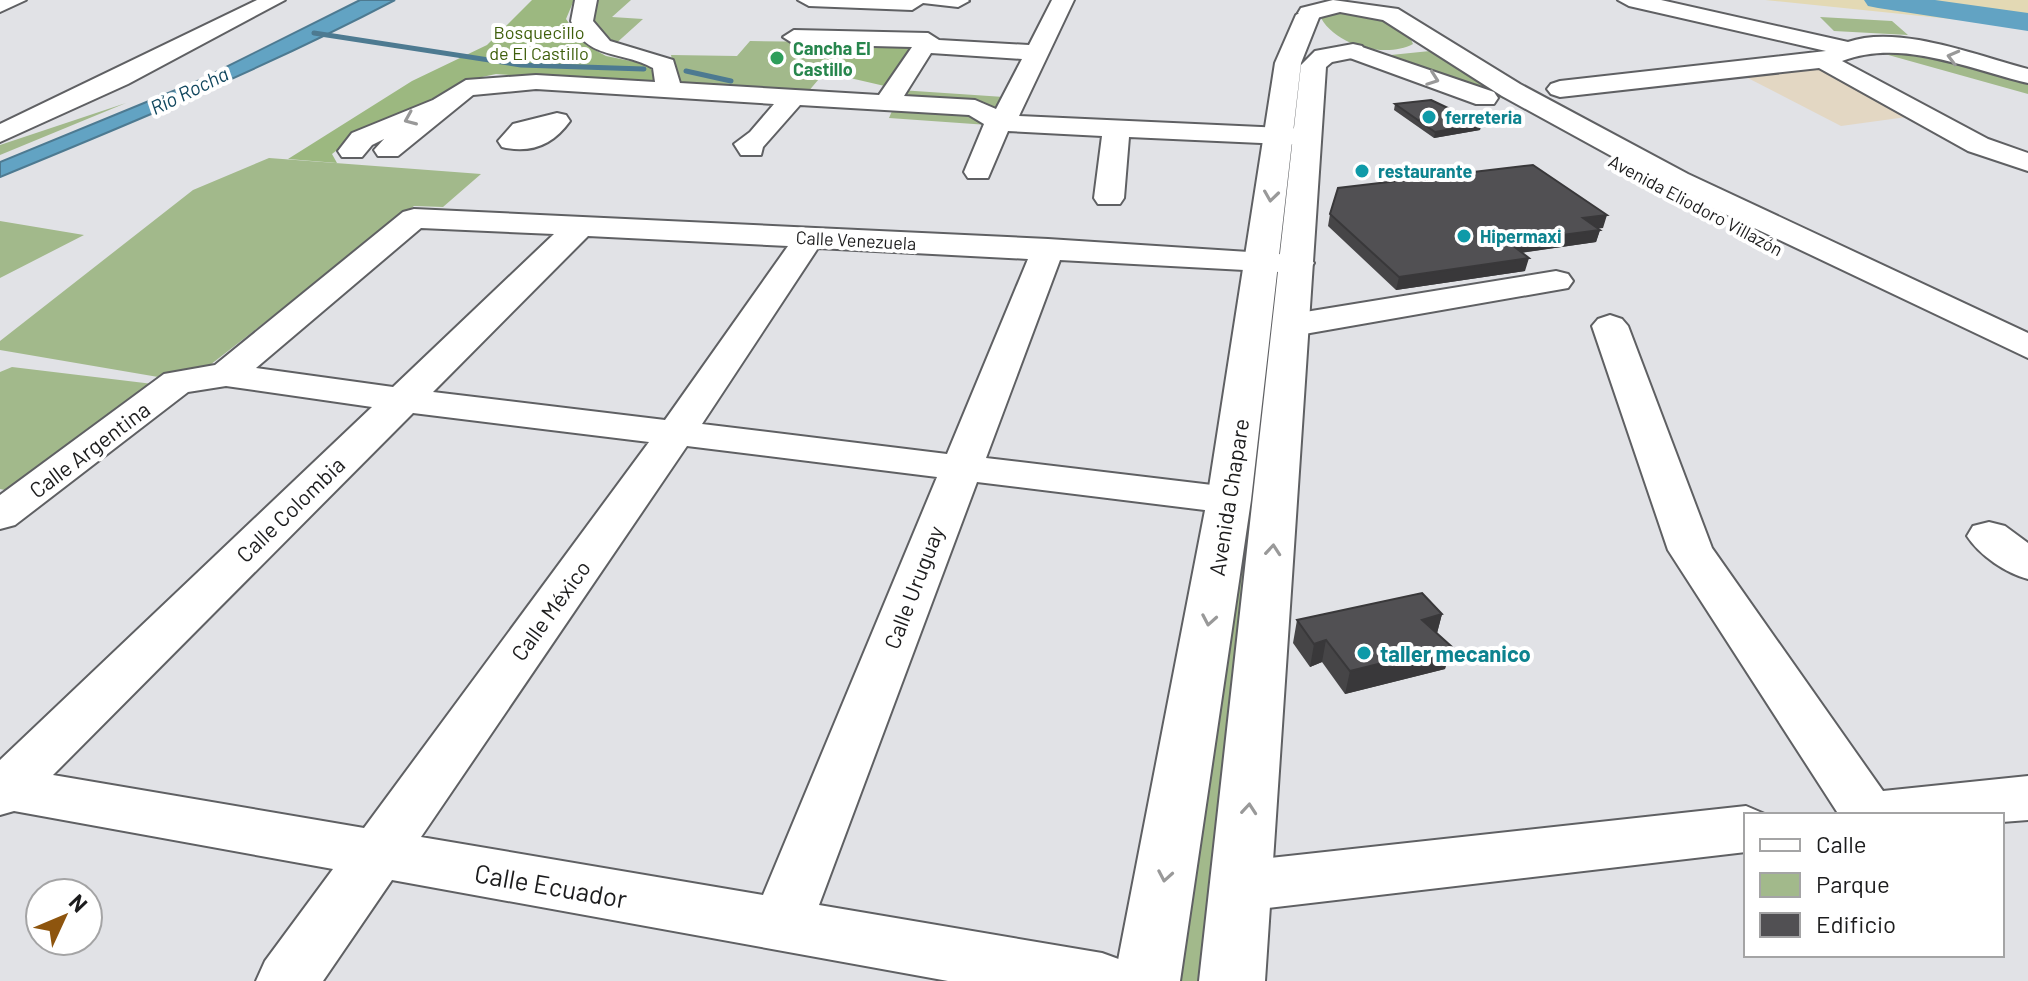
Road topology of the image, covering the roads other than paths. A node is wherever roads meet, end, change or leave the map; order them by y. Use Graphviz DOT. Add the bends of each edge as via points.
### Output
graph roads {
  1 [pos="15,0"];
  2 [pos="274,0"];
  3 [pos="586,0"];
  4 [pos="914,0"];
  5 [pos="932,0"];
  6 [pos="1063,0"];
  7 [pos="1629,0"];
  8 [pos="958,1"];
  9 [pos="802,3"];
  10 [pos="0,6"];
  11 [pos="1380,7"];
  12 [pos="1308,9"];
  13 [pos="794,37"];
  14 [pos="1426,39"];
  15 [pos="926,46"];
  16 [pos="1847,50"];
  17 [pos="1356,52"];
  18 [pos="1038,53"];
  19 [pos="1823,60"];
  20 [pos="1301,64"];
  21 [pos="2028,76"];
  22 [pos="594,86"];
  23 [pos="669,90"];
  24 [pos="795,95"];
  25 [pos="2028,98"];
  26 [pos="888,101"];
  27 [pos="442,105"];
  28 [pos="1556,115"];
  29 [pos="1002,123"];
  30 [pos="545,127"];
  31 [pos="1116,128"];
  32 [pos="0,134"];
  33 [pos="1293,136"];
  34 [pos="750,151"];
  35 [pos="2028,163"];
  36 [pos="978,172"];
  37 [pos="1109,198"];
  38 [pos="581,226"];
  39 [pos="810,237"];
  40 [pos="1048,249"];
  41 [pos="1280,262"];
  42 [pos="1556,281"];
  43 [pos="1293,325"];
  44 [pos="1610,326"];
  45 [pos="2019,338"];
  46 [pos="2028,367"];
  47 [pos="226,375"];
  48 [pos="402,400"];
  49 [pos="676,433"];
  50 [pos="959,469"];
  51 [pos="1229,500"];
  52 [pos="0,516"];
  53 [pos="2028,527"];
  54 [pos="2028,564"];
  55 [pos="2,790"];
  56 [pos="2028,798"];
  57 [pos="1868,813"];
  58 [pos="1888,813"];
  59 [pos="1744,829"];
  60 [pos="376,854"];
  61 [pos="1242,886"];
  62 [pos="781,925"];
  63 [pos="287,981"];
  64 [pos="1102,981"];
  65 [pos="1147,981"];
  66 [pos="1232,981"];
  1 -- 10 [label="street"];
  2 -- 32 [label="street"];
  3 -- 23 [label="street" via="580,20 596,42 611,51 656,59 664,65"];
  4 -- 9 [label="street"];
  5 -- 8 [label="street"];
  6 -- 18 [label="street"];
  7 -- 16 [label="street"];
  11 -- 12 [label="main road"];
  11 -- 14 [label="main road, Avenida Eliodoro Villazón"];
  12 -- 17 [label="main road, Avenida Eliodoro Villazón" via="1311,24"];
  12 -- 20 [label="main road, Avenida Chapare"];
  13 -- 15 [label="street" via="928,40"];
  14 -- 17 [label="main road" via="1420,48 1406,52"];
  14 -- 28 [label="main road, Avenida Eliodoro Villazón"];
  15 -- 18 [label="street"];
  15 -- 26 [label="street"];
  16 -- 19 [label="street"];
  21 -- 16 [label="street, one-way" via="1912,46 1865,44"];
  16 -- 25 [label="street"];
  17 -- 20 [label="main road"];
  17 -- 46 [label="main road, Avenida Eliodoro Villazón, one-way" via="1534,119 1779,248"];
  18 -- 29 [label="street"];
  19 -- 28 [label="street" via="1564,88 1592,109"];
  19 -- 35 [label="street" via="1978,145"];
  20 -- 33 [label="main road, Avenida Chapare"];
  22 -- 23 [label="street"];
  22 -- 27 [label="street" via="536,82 466,88"];
  22 -- 30 [label="street"];
  23 -- 24 [label="street"];
  24 -- 26 [label="street"];
  24 -- 34 [label="street"];
  26 -- 29 [label="street" via="975,108"];
  27 -- 27 [label="street, one-way" via="362,139 353,158 388,150"];
  28 -- 45 [label="main road, Avenida Eliodoro Villazón" via="1740,212"];
  29 -- 31 [label="street"];
  29 -- 36 [label="street" via="994,129"];
  31 -- 33 [label="street"];
  31 -- 37 [label="street"];
  33 -- 41 [label="main road, Avenida Chapare"];
  38 -- 39 [label="street, Calle Venezuela"];
  38 -- 47 [label="street, Calle Venezuela" via="414,218"];
  38 -- 48 [label="street, Calle Colombia"];
  39 -- 40 [label="street, Calle Venezuela"];
  39 -- 49 [label="street, Calle México"];
  40 -- 41 [label="street, Calle Venezuela"];
  40 -- 50 [label="street, Calle Uruguay"];
  41 -- 43 [label="main road, Avenida Chapare"];
  41 -- 51 [label="main road, Avenida Chapare"];
  42 -- 43 [label="street"];
  61 -- 43 [label="main road, Avenida Chapare, one-way"];
  44 -- 57 [label="street" via="1690,550"];
  47 -- 48 [label="street"];
  47 -- 52 [label="street, Calle Argentina" via="177,382"];
  48 -- 49 [label="street"];
  48 -- 55 [label="street, Calle Colombia"];
  49 -- 50 [label="street"];
  49 -- 60 [label="street, Calle México"];
  50 -- 51 [label="street"];
  50 -- 62 [label="street, Calle Uruguay"];
  51 -- 65 [label="main road, Avenida Chapare, one-way"];
  53 -- 54 [label="street" via="1989,536"];
  55 -- 60 [label="street, Calle Ecuador"];
  56 -- 58 [label="street"];
  59 -- 61 [label="street"];
  60 -- 62 [label="street, Calle Ecuador"];
  60 -- 63 [label="street, Calle México"];
  61 -- 66 [label="main road, Avenida Chapare"];
  62 -- 64 [label="street, Calle Ecuador"];
}
